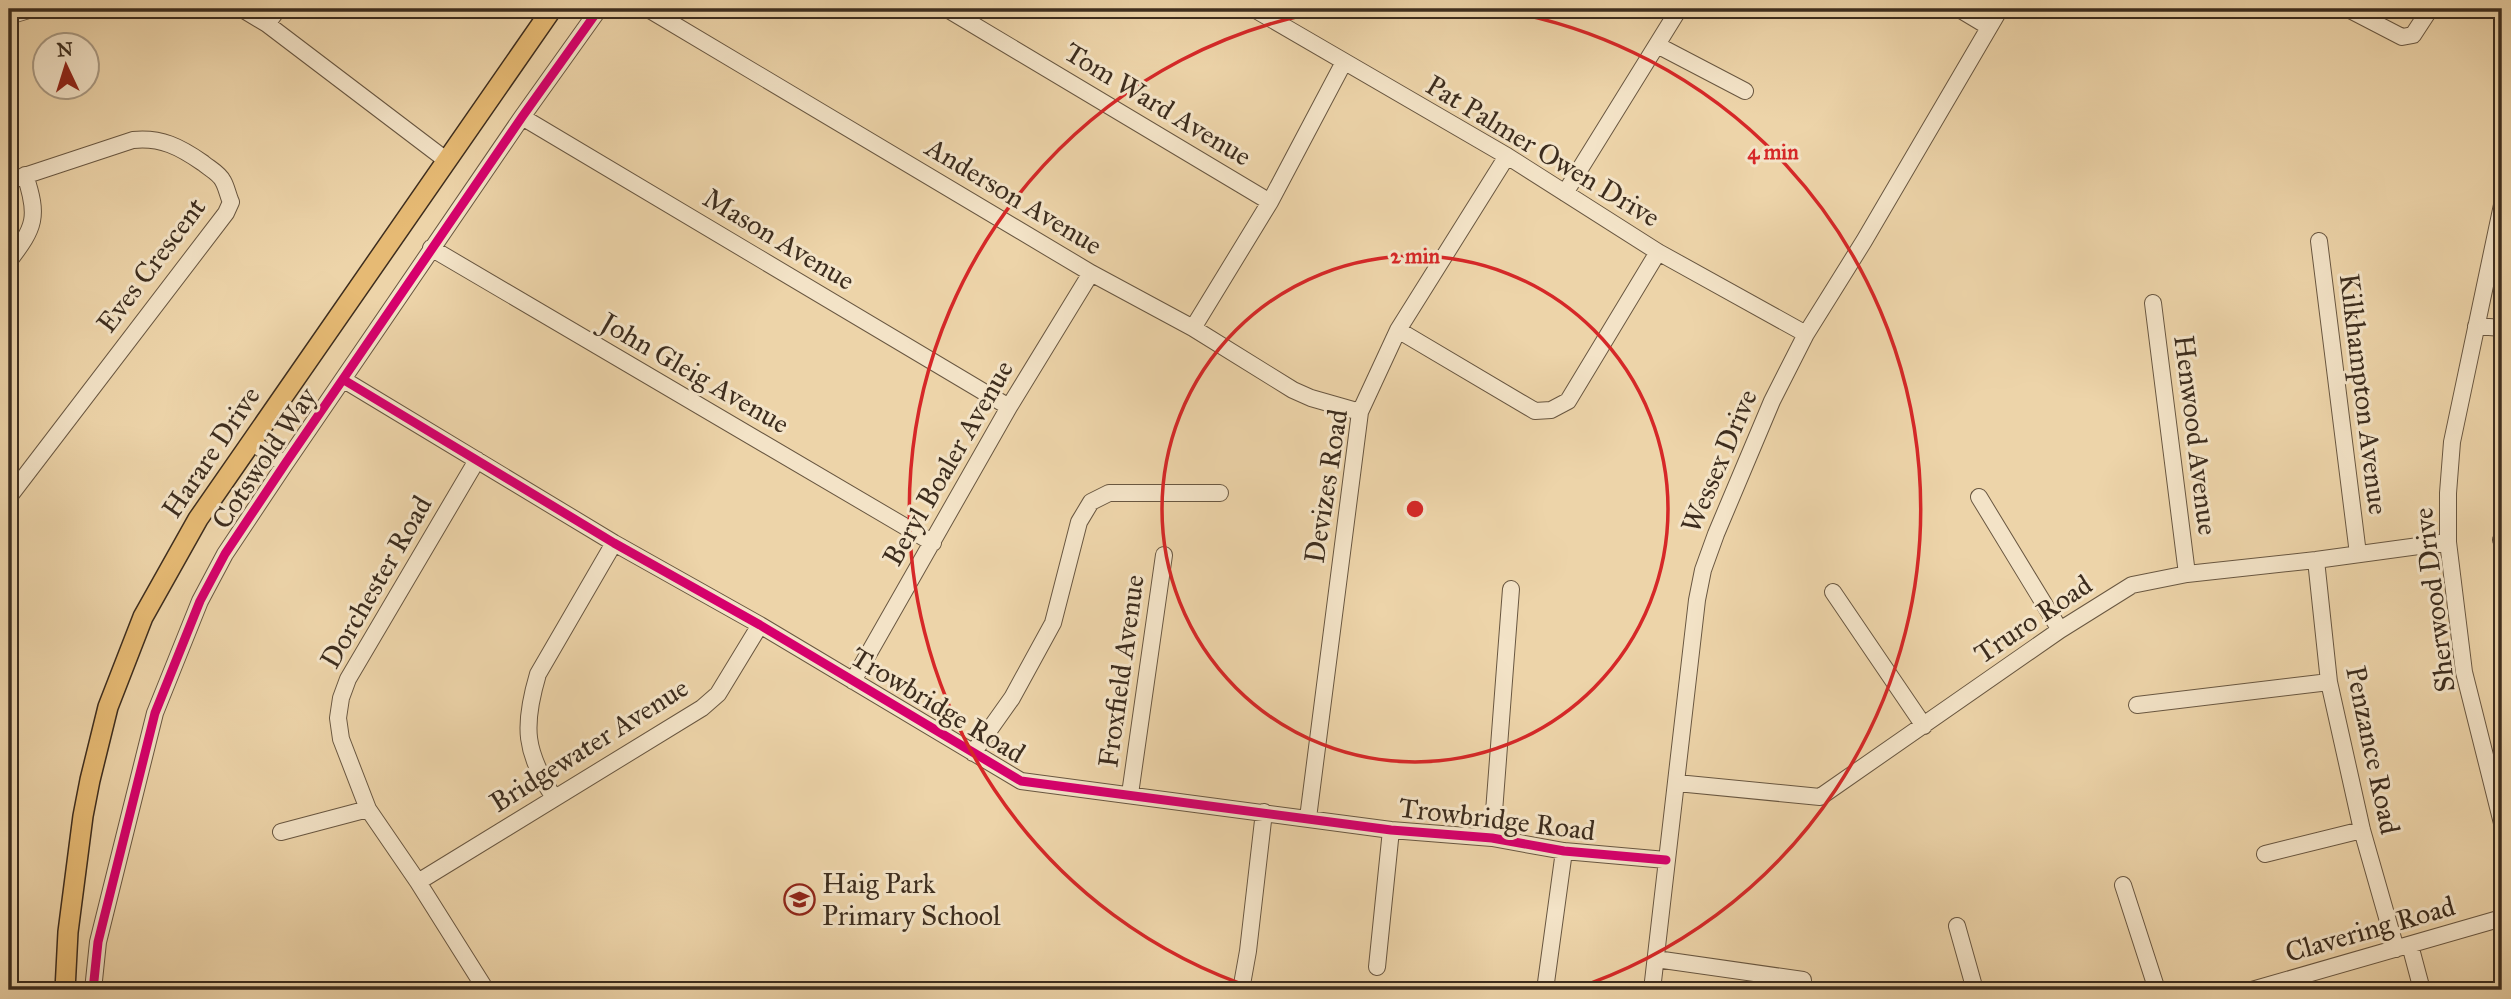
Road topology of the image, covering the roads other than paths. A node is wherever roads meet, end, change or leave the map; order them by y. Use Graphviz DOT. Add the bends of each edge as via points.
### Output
graph roads {
  1 [pos="32,9"];
  2 [pos="242,9"];
  3 [pos="278,9"];
  4 [pos="552,9"];
  5 [pos="599,9"];
  6 [pos="648,9"];
  7 [pos="947,9"];
  8 [pos="1254,9"];
  9 [pos="1679,9"];
  10 [pos="1959,9"];
  11 [pos="2000,9"];
  12 [pos="2348,9"];
  13 [pos="2430,9"];
  14 [pos="9,16"];
  15 [pos="267,24"];
  16 [pos="1989,27"];
  17 [pos="1657,45"];
  18 [pos="1344,62"];
  19 [pos="1745,91"];
  20 [pos="522,117"];
  21 [pos="1507,156"];
  22 [pos="446,160"];
  23 [pos="25,176"];
  24 [pos="9,181"];
  25 [pos="1565,193"];
  26 [pos="1270,202"];
  27 [pos="2502,205"];
  28 [pos="2319,241"];
  29 [pos="431,248"];
  30 [pos="1658,252"];
  31 [pos="9,261"];
  32 [pos="1091,273"];
  33 [pos="2153,303"];
  34 [pos="2476,326"];
  35 [pos="1193,328"];
  36 [pos="2502,328"];
  37 [pos="1398,330"];
  38 [pos="1806,334"];
  39 [pos="344,380"];
  40 [pos="1009,407"];
  41 [pos="1360,412"];
  42 [pos="251,442"];
  43 [pos="477,460"];
  44 [pos="285,464"];
  45 [pos="1220,493"];
  46 [pos="9,497"];
  47 [pos="1979,497"];
  48 [pos="2448,542"];
  49 [pos="614,543"];
  50 [pos="933,543"];
  51 [pos="2358,554"];
  52 [pos="1164,555"];
  53 [pos="2316,560"];
  54 [pos="2187,574"];
  55 [pos="1511,589"];
  56 [pos="1833,592"];
  57 [pos="760,625"];
  58 [pos="2060,631"];
  59 [pos="853,681"];
  60 [pos="2329,682"];
  61 [pos="2137,705"];
  62 [pos="1924,726"];
  63 [pos="973,753"];
  64 [pos="1677,783"];
  65 [pos="1130,794"];
  66 [pos="554,798"];
  67 [pos="368,809"];
  68 [pos="1264,812"];
  69 [pos="1308,818"];
  70 [pos="2502,823"];
  71 [pos="1391,830"];
  72 [pos="2361,830"];
  73 [pos="281,832"];
  74 [pos="1492,838"];
  75 [pos="1564,850"];
  76 [pos="2265,854"];
  77 [pos="1666,860"];
  78 [pos="418,882"];
  79 [pos="2123,885"];
  80 [pos="2502,918"];
  81 [pos="1958,926"];
  82 [pos="2403,947"];
  83 [pos="1656,959"];
  84 [pos="1377,967"];
  85 [pos="1803,980"];
  86 [pos="65,990"];
  87 [pos="93,990"];
  88 [pos="486,990"];
  89 [pos="1241,990"];
  90 [pos="1545,990"];
  91 [pos="1652,990"];
  92 [pos="1975,990"];
  93 [pos="2157,990"];
  94 [pos="2252,990"];
  95 [pos="2422,990"];
  1 -- 14 [label="street"];
  2 -- 15 [label="street"];
  3 -- 15 [label="street"];
  4 -- 22 [label="main road, Harare Drive"];
  5 -- 20 [label="street, Cotswold Way"];
  6 -- 32 [label="street, Anderson Avenue"];
  7 -- 26 [label="street, Tom Ward Avenue"];
  8 -- 18 [label="street, Pat Palmer Owen Drive"];
  9 -- 17 [label="street"];
  10 -- 16 [label="street"];
  11 -- 16 [label="street, Wessex Drive"];
  12 -- 13 [label="street" via="2402,37 2413,35"];
  15 -- 22 [label="street"];
  16 -- 38 [label="street, Wessex Drive"];
  17 -- 19 [label="street"];
  17 -- 25 [label="street"];
  18 -- 21 [label="street, Pat Palmer Owen Drive"];
  18 -- 26 [label="street"];
  20 -- 29 [label="street, Cotswold Way"];
  20 -- 40 [label="street, Mason Avenue"];
  21 -- 25 [label="street, Pat Palmer Owen Drive"];
  21 -- 37 [label="street, Devizes Road"];
  22 -- 42 [label="main road, Harare Drive"];
  23 -- 24 [label="street, Eves Crescent"];
  23 -- 31 [label="street" via="32,194 33,224"];
  23 -- 46 [label="street, Eves Crescent" via="133,140 158,140 181,148 217,174 231,202"];
  25 -- 30 [label="street, Pat Palmer Owen Drive"];
  26 -- 35 [label="street"];
  27 -- 34 [label="street, Sherwood Drive"];
  28 -- 51 [label="street, Kilkhampton Avenue"];
  29 -- 39 [label="street, Cotswold Way"];
  29 -- 50 [label="street, John Gleig Avenue"];
  30 -- 37 [label="street" via="1568,401 1551,410 1535,411"];
  30 -- 38 [label="street, Pat Palmer Owen Drive"];
  32 -- 35 [label="street, Anderson Avenue"];
  32 -- 40 [label="street, Beryl Boaler Avenue"];
  33 -- 54 [label="street, Henwood Avenue"];
  34 -- 36 [label="street"];
  34 -- 48 [label="street, Sherwood Drive" via="2452,442"];
  35 -- 41 [label="street, Anderson Avenue" via="1293,390"];
  37 -- 41 [label="street, Devizes Road"];
  38 -- 64 [label="street, Wessex Drive" via="1754,442 1703,570"];
  39 -- 43 [label="street, Trowbridge Road"];
  39 -- 44 [label="street, Cotswold Way"];
  40 -- 50 [label="street, Beryl Boaler Avenue"];
  41 -- 69 [label="street, Devizes Road"];
  42 -- 44 [label="street, Cotswold Way"];
  42 -- 86 [label="main road, Harare Drive" via="170,566 143,617 108,707 83,816"];
  43 -- 49 [label="street, Trowbridge Road"];
  43 -- 67 [label="street, Dorchester Road" via="341,698 341,739"];
  44 -- 87 [label="street, Cotswold Way" via="200,601 155,713 98,942"];
  45 -- 63 [label="street" via="1109,493 1091,502 1079,522 1053,623 1012,698"];
  47 -- 58 [label="street"];
  48 -- 51 [label="street, Truro Road"];
  48 -- 70 [label="street, Sherwood Drive" via="2464,672"];
  49 -- 57 [label="street, Trowbridge Road"];
  49 -- 66 [label="street" via="538,674 531,698 530,751"];
  50 -- 59 [label="street, Beryl Boaler Avenue"];
  51 -- 53 [label="street, Truro Road"];
  52 -- 65 [label="street, Froxfield Avenue"];
  53 -- 54 [label="street, Truro Road"];
  53 -- 60 [label="street, Penzance Road"];
  54 -- 58 [label="street, Truro Road" via="2132,585"];
  55 -- 74 [label="street"];
  56 -- 62 [label="street"];
  57 -- 59 [label="street, Trowbridge Road"];
  57 -- 66 [label="street, Bridgewater Avenue" via="718,694 702,708"];
  58 -- 62 [label="street, Truro Road"];
  59 -- 63 [label="street, Trowbridge Road"];
  60 -- 61 [label="street"];
  60 -- 72 [label="street, Penzance Road"];
  62 -- 64 [label="street, Truro Road" via="1820,797"];
  63 -- 65 [label="street, Trowbridge Road" via="1031,784"];
  64 -- 77 [label="street, Wessex Drive"];
  65 -- 68 [label="street, Trowbridge Road"];
  66 -- 78 [label="street, Bridgewater Avenue"];
  67 -- 73 [label="street"];
  67 -- 78 [label="street, Dorchester Road"];
  68 -- 69 [label="street, Trowbridge Road"];
  68 -- 89 [label="street"];
  69 -- 71 [label="street, Trowbridge Road"];
  71 -- 74 [label="street, Trowbridge Road"];
  71 -- 84 [label="street"];
  72 -- 76 [label="street"];
  72 -- 82 [label="street, Penzance Road"];
  74 -- 75 [label="street, Trowbridge Road"];
  75 -- 77 [label="street, Trowbridge Road"];
  75 -- 90 [label="street"];
  77 -- 83 [label="street, Wessex Drive"];
  78 -- 88 [label="street, Dorchester Road"];
  79 -- 93 [label="street"];
  80 -- 82 [label="street, Clavering Road"];
  81 -- 92 [label="street"];
  82 -- 94 [label="street, Clavering Road"];
  82 -- 95 [label="street, Penzance Road"];
  83 -- 85 [label="street"];
  83 -- 91 [label="street, Wessex Drive"];
}
